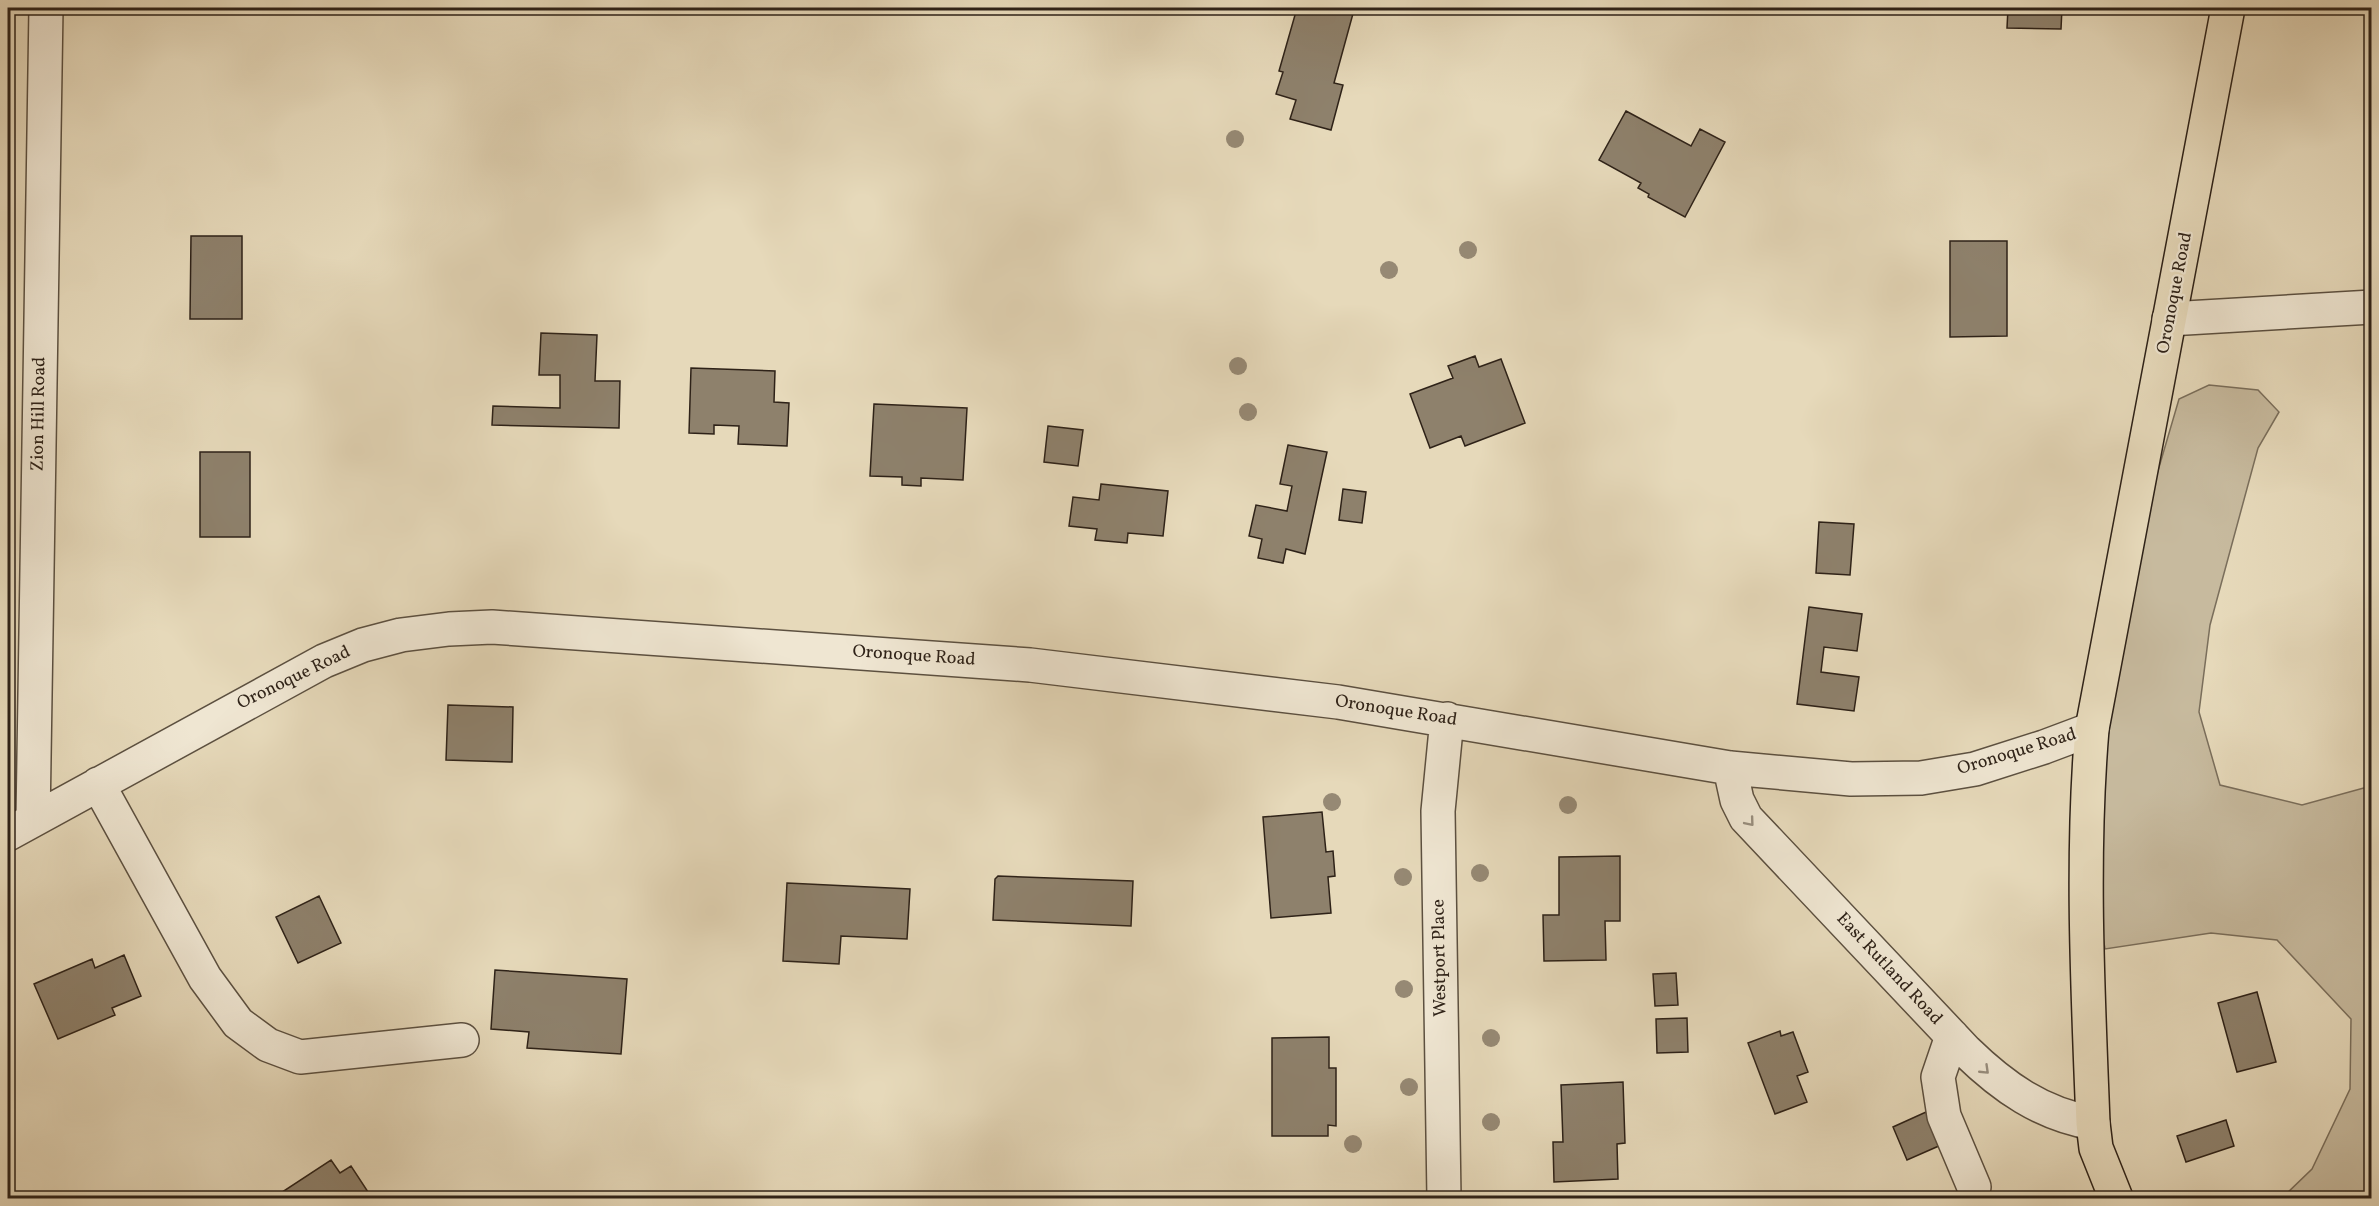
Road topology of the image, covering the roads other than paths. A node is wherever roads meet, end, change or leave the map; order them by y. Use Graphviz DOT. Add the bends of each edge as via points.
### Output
graph roads {
  1 [pos="46,8"];
  2 [pos="2228,8"];
  3 [pos="2372,307"];
  4 [pos="2169,319"];
  5 [pos="1447,719"];
  6 [pos="2092,729"];
  7 [pos="1730,768"];
  8 [pos="98,784"];
  9 [pos="20,827"];
  10 [pos="1952,1036"];
  11 [pos="462,1040"];
  12 [pos="2093,1123"];
  13 [pos="1974,1187"];
  14 [pos="1444,1198"];
  15 [pos="2116,1198"];
  1 -- 9 [label="street, Zion Hill Road"];
  2 -- 4 [label="main road, Oronoque Road"];
  3 -- 4 [label="street"];
  4 -- 6 [label="main road, Oronoque Road"];
  5 -- 7 [label="street, Oronoque Road"];
  5 -- 8 [label="street, Oronoque Road" via="1030,665 546,629 449,628 363,645 324,661"];
  5 -- 14 [label="street, Westport Place" via="1438,811"];
  6 -- 7 [label="street, Oronoque Road" via="1975,769 1921,778 1851,779"];
  6 -- 12 [label="main road" via="2086,830"];
  7 -- 10 [label="street, East Rutland Road, one-way" via="1737,800 1746,818"];
  8 -- 9 [label="street, Oronoque Road"];
  8 -- 11 [label="street" via="205,978 238,1023 268,1046 300,1057"];
  10 -- 12 [label="street, East Rutland Road, one-way" via="1993,1077 2028,1101 2059,1116"];
  10 -- 13 [label="street" via="1938,1077 1944,1116"];
  12 -- 15 [label="main road" via="2096,1148"];
}
